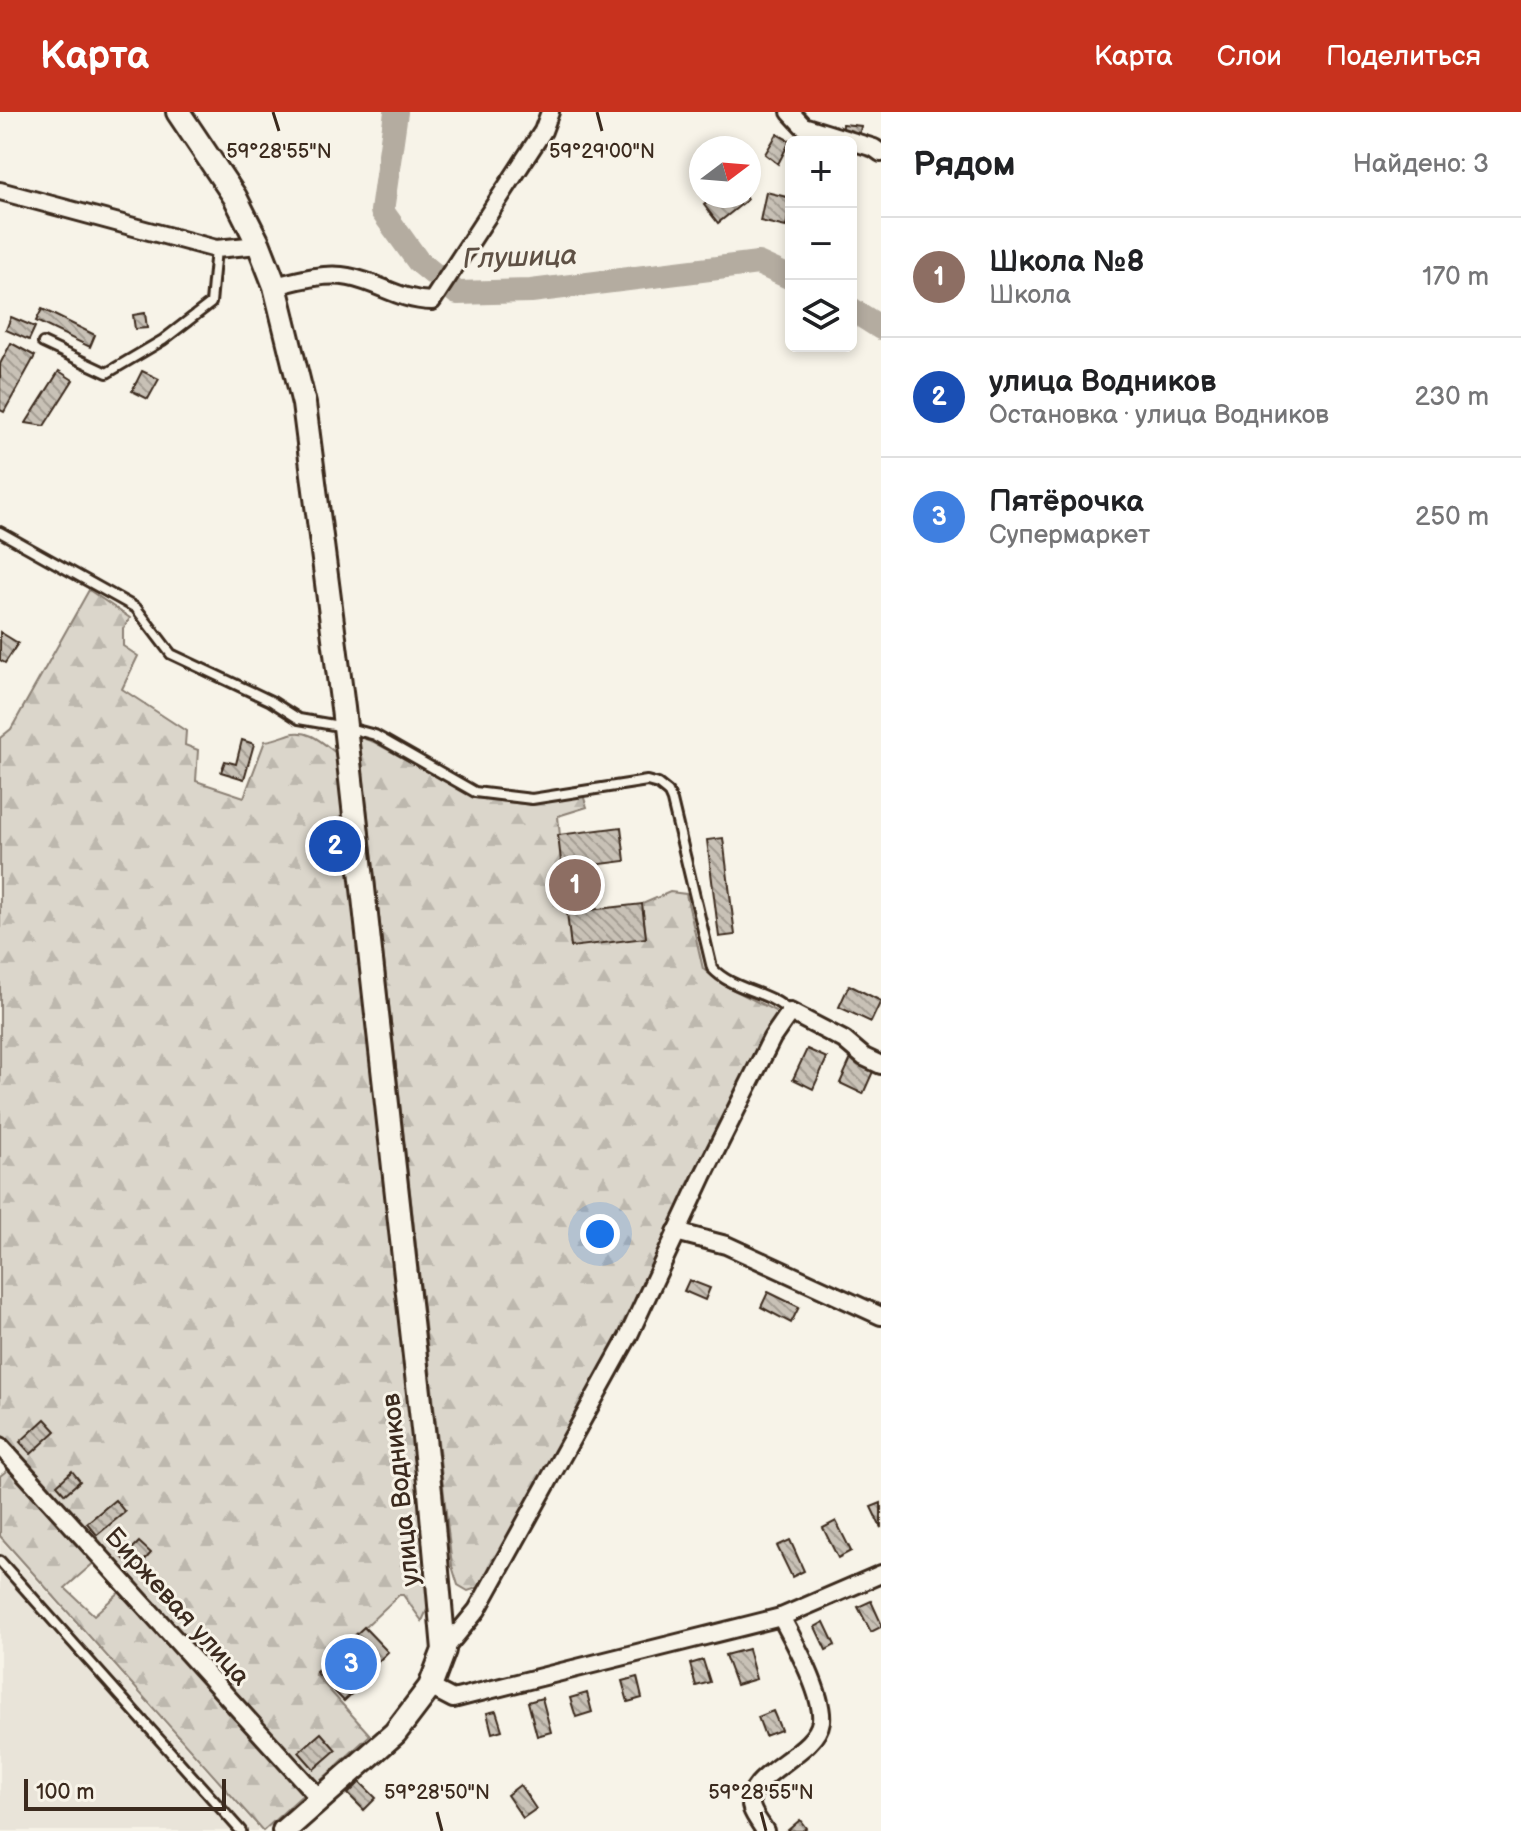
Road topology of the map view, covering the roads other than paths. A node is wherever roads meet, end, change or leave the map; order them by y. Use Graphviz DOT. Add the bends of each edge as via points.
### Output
graph roads {
  1 [pos="178,112"];
  2 [pos="550,112"];
  3 [pos="790,112"];
  4 [pos="878,150"];
  5 [pos="0,191"];
  6 [pos="259,245"];
  7 [pos="216,249"];
  8 [pos="275,286"];
  9 [pos="43,343"];
  10 [pos="0,532"];
  11 [pos="345,727"];
  12 [pos="790,1012"];
  13 [pos="881,1065"];
  14 [pos="676,1232"];
  15 [pos="881,1316"];
  16 [pos="0,1446"];
  17 [pos="0,1561"];
  18 [pos="881,1574"];
  19 [pos="781,1617"];
  20 [pos="444,1650"];
  21 [pos="430,1687"];
  22 [pos="320,1799"];
  23 [pos="241,1831"];
  24 [pos="284,1831"];
  25 [pos="765,1831"];
  1 -- 6 [label="main road, улица Водников" via="235,197"];
  2 -- 8 [label="street" via="543,131 432,301 411,300 348,276"];
  3 -- 4 [label="street" via="803,126"];
  5 -- 7 [label="street"];
  6 -- 7 [label="street"];
  6 -- 8 [label="main road, улица Водников"];
  7 -- 9 [label="lane" via="211,303 107,373"];
  8 -- 11 [label="main road, улица Водников" via="304,404"];
  10 -- 11 [label="lane" via="136,608 171,654 299,719"];
  11 -- 12 [label="lane" via="375,735 475,792 532,799 635,781 658,784 672,801 712,968 720,977 779,1001"];
  11 -- 20 [label="main road, улица Водников"];
  12 -- 13 [label="street"];
  12 -- 14 [label="street" via="772,1038"];
  14 -- 15 [label="street" via="739,1250"];
  14 -- 20 [label="street" via="628,1337 499,1573"];
  16 -- 22 [label="street, Биржевая улица"];
  17 -- 23 [label="lane"];
  18 -- 19 [label="street"];
  19 -- 21 [label="street" via="453,1699"];
  19 -- 25 [label="street" via="803,1657 821,1720 815,1736 754,1788 752,1811"];
  20 -- 21 [label="main road"];
  21 -- 22 [label="main road" via="395,1733"];
  22 -- 24 [label="main road"];
}
